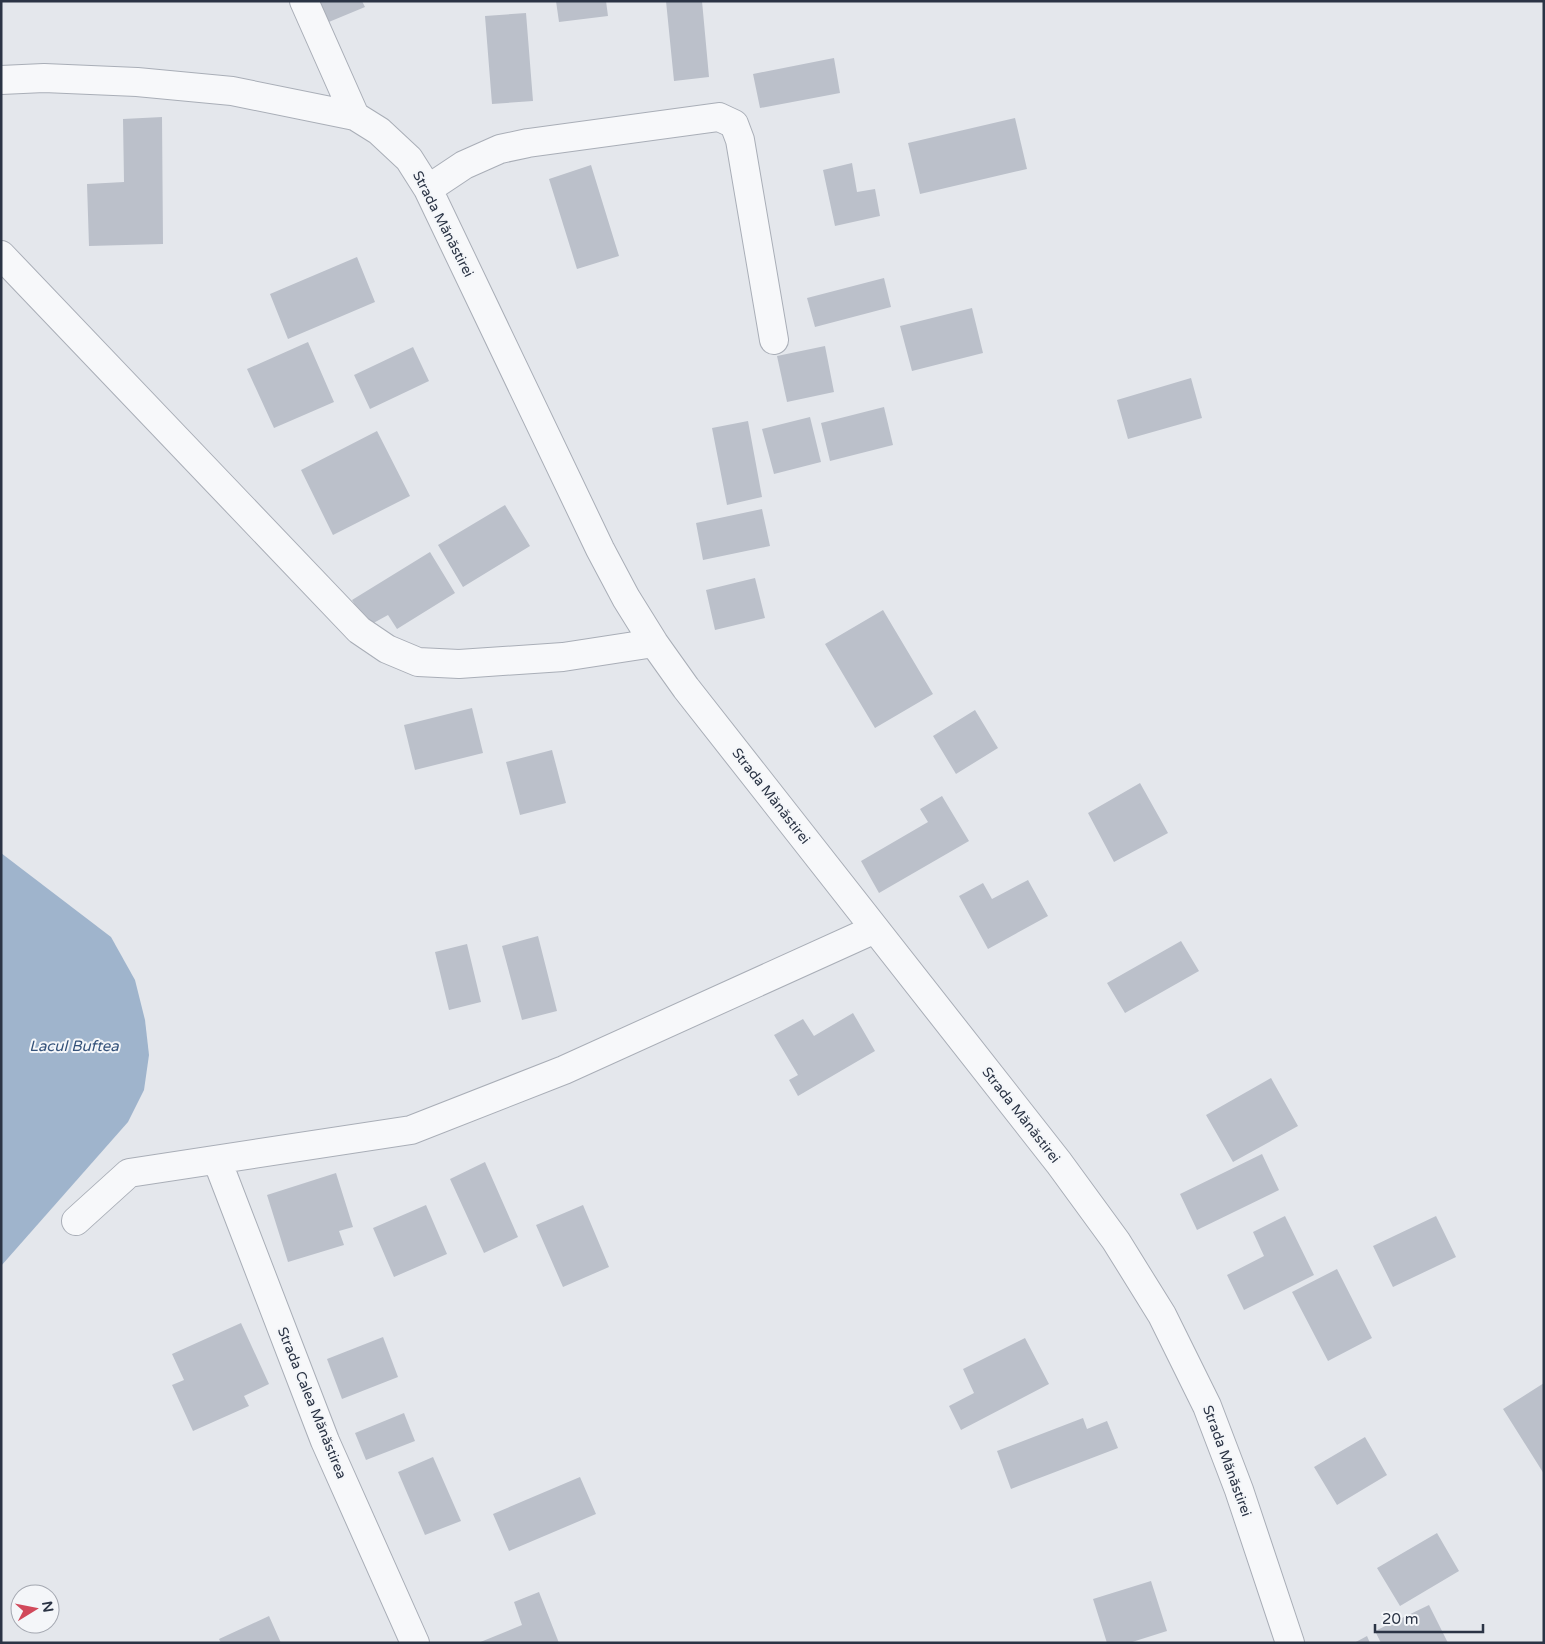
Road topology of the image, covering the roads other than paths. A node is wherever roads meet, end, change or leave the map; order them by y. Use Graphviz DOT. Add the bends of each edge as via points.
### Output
graph roads {
  1 [pos="304,1"];
  2 [pos="1,80"];
  3 [pos="355,116"];
  4 [pos="428,189"];
  5 [pos="1,255"];
  6 [pos="774,340"];
  7 [pos="654,643"];
  8 [pos="875,929"];
  9 [pos="217,1160"];
  10 [pos="76,1221"];
  11 [pos="415,1643"];
  12 [pos="1290,1643"];
  1 -- 3 [label="street"];
  2 -- 3 [label="street, Strada Mănăstirei" via="44,78 137,82 232,91"];
  3 -- 4 [label="street, Strada Mănăstirei" via="379,131 409,159"];
  4 -- 6 [label="street" via="464,165 528,143 719,117 734,124 740,140"];
  4 -- 7 [label="street, Strada Mănăstirei" via="600,549"];
  5 -- 7 [label="street" via="359,630 387,649 418,662 459,664 563,657"];
  7 -- 8 [label="street, Strada Mănăstirei"];
  8 -- 9 [label="street" via="564,1070 411,1130"];
  8 -- 12 [label="street, Strada Mănăstirei" via="1076,1186 1116,1241 1162,1315 1207,1406"];
  9 -- 10 [label="street" via="129,1173"];
  9 -- 11 [label="street, Strada Calea Mănăstirea" via="325,1441"];
}
